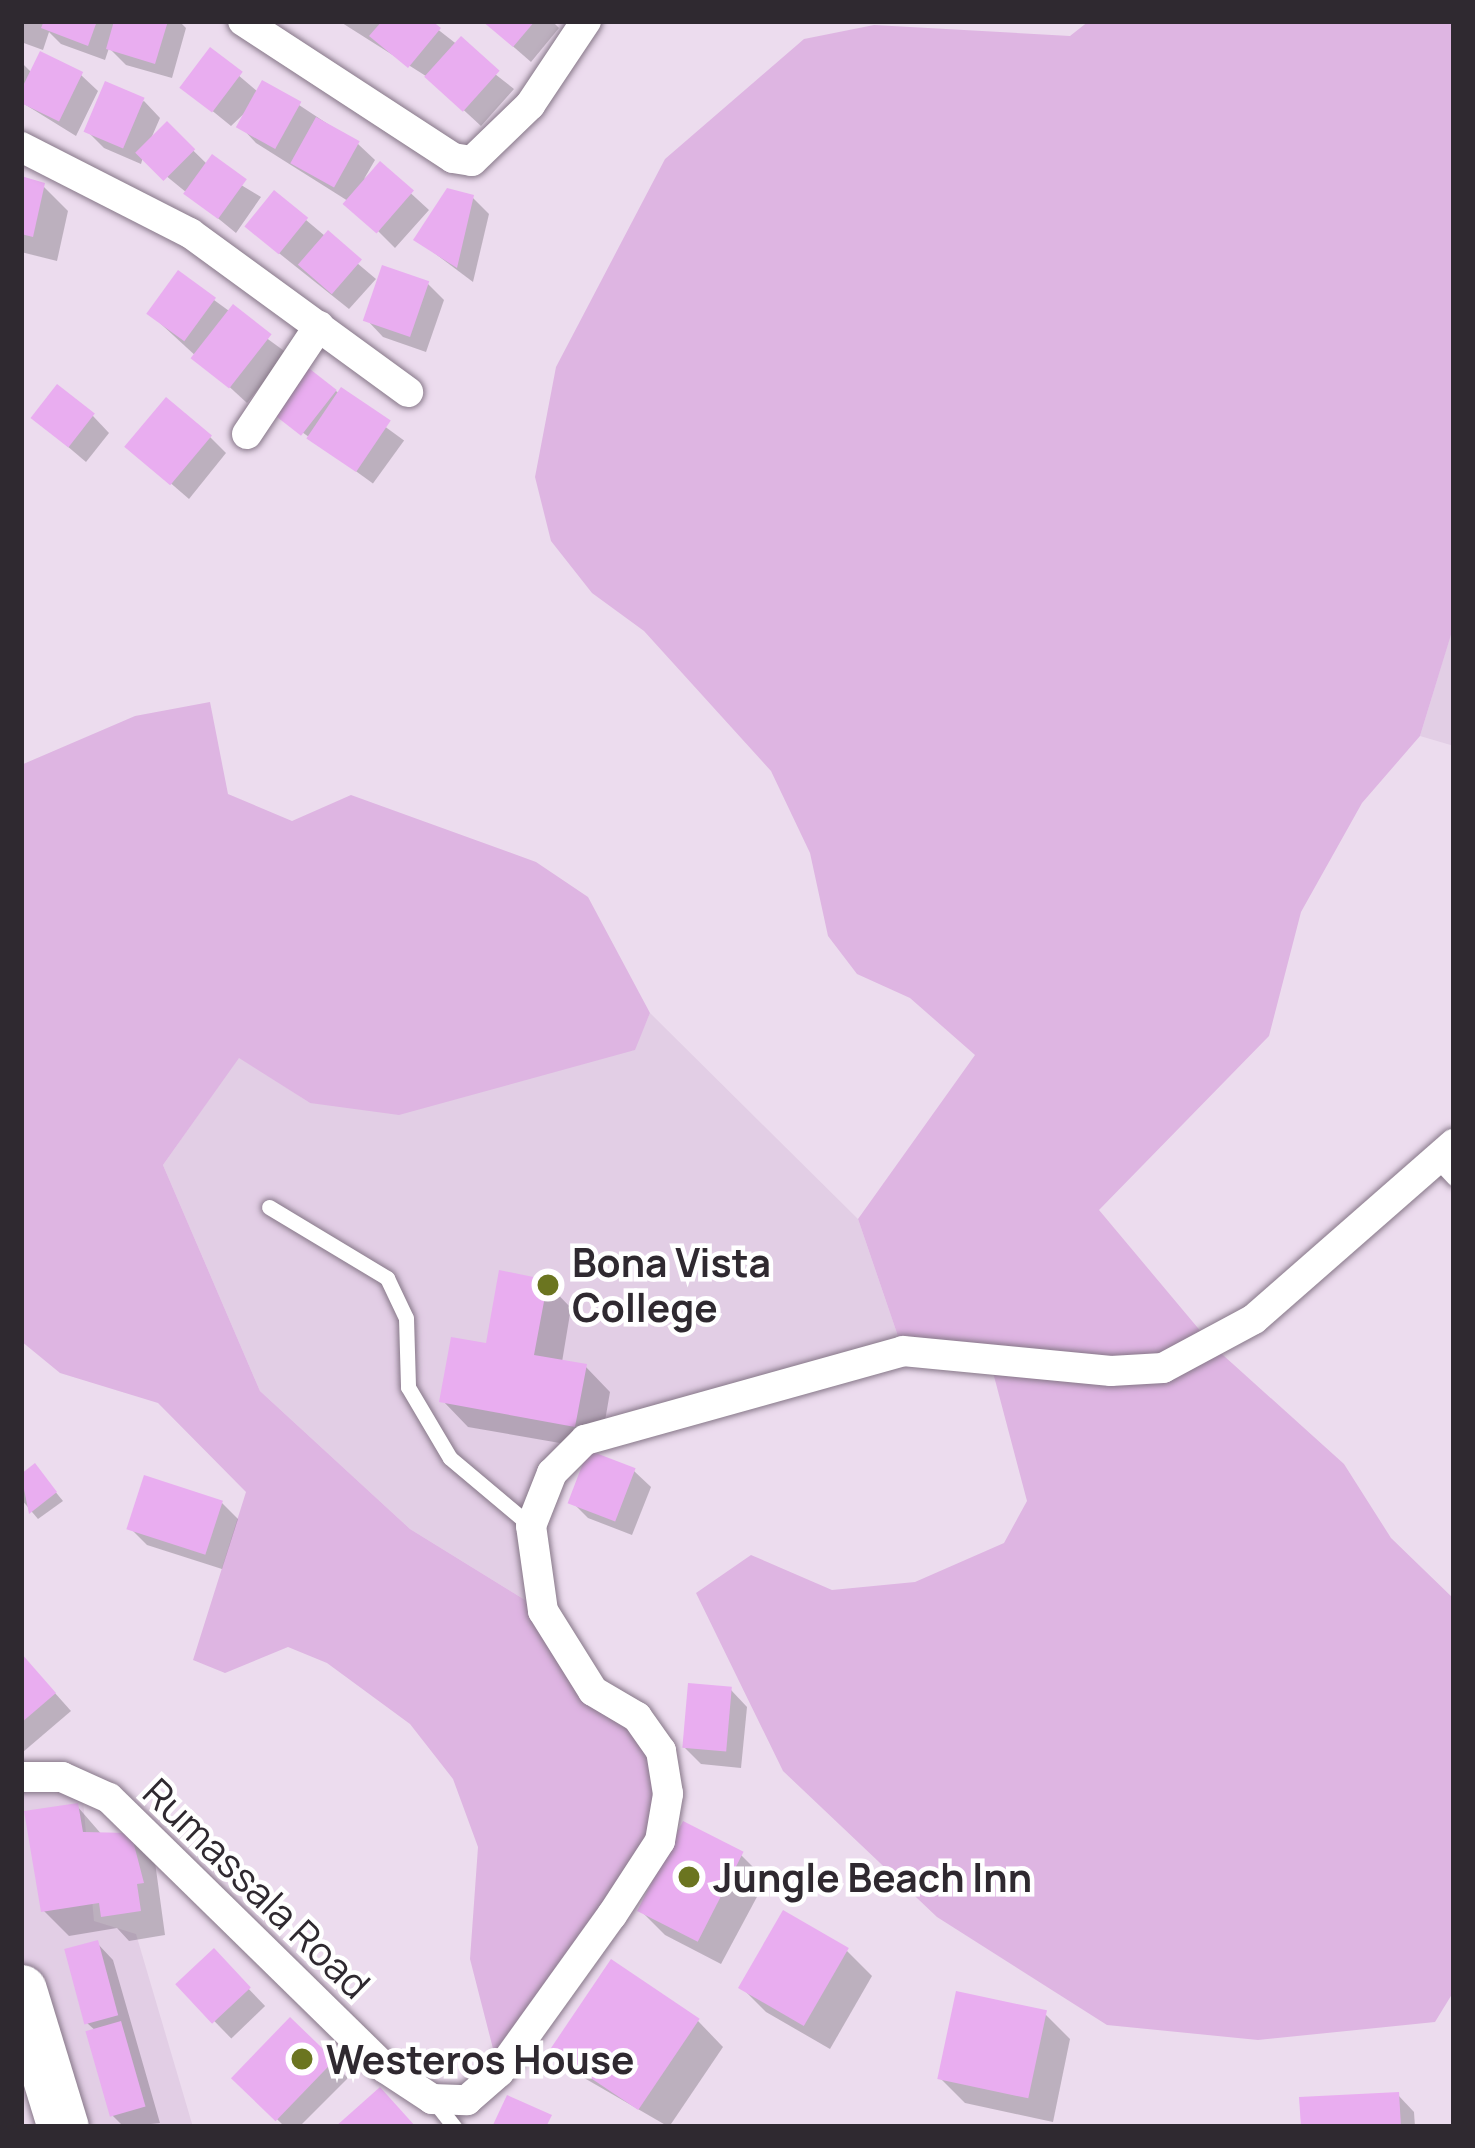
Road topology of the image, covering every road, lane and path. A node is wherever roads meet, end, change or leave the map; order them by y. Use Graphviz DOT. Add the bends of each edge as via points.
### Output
graph roads {
  1 [pos="243,21"];
  2 [pos="586,21"];
  3 [pos="21,148"];
  4 [pos="320,326"];
  5 [pos="408,392"];
  6 [pos="247,434"];
  7 [pos="1448,1160"];
  8 [pos="269,1208"];
  9 [pos="531,1526"];
  10 [pos="21,1777"];
  11 [pos="21,1990"];
  12 [pos="432,2098"];
  13 [pos="60,2115"];
  14 [pos="454,2127"];
  1 -- 2 [label="street" via="453,158 472,161 530,105"];
  3 -- 4 [label="street" via="190,233"];
  4 -- 5 [label="street"];
  4 -- 6 [label="street"];
  7 -- 9 [label="street" via="1254,1319 1163,1367 1111,1371 904,1351 855,1360 585,1440 552,1473"];
  8 -- 9 [label="lane" via="387,1278 406,1318 408,1387 439,1440"];
  9 -- 12 [label="street" via="543,1611 593,1691 637,1718 662,1751 668,1794 660,1841 499,2072 467,2100"];
  10 -- 12 [label="street, Rumassala Road" via="62,1777 109,1798 386,2068"];
  11 -- 13 [label="highway"];
  12 -- 14 [label="lane"];
}
